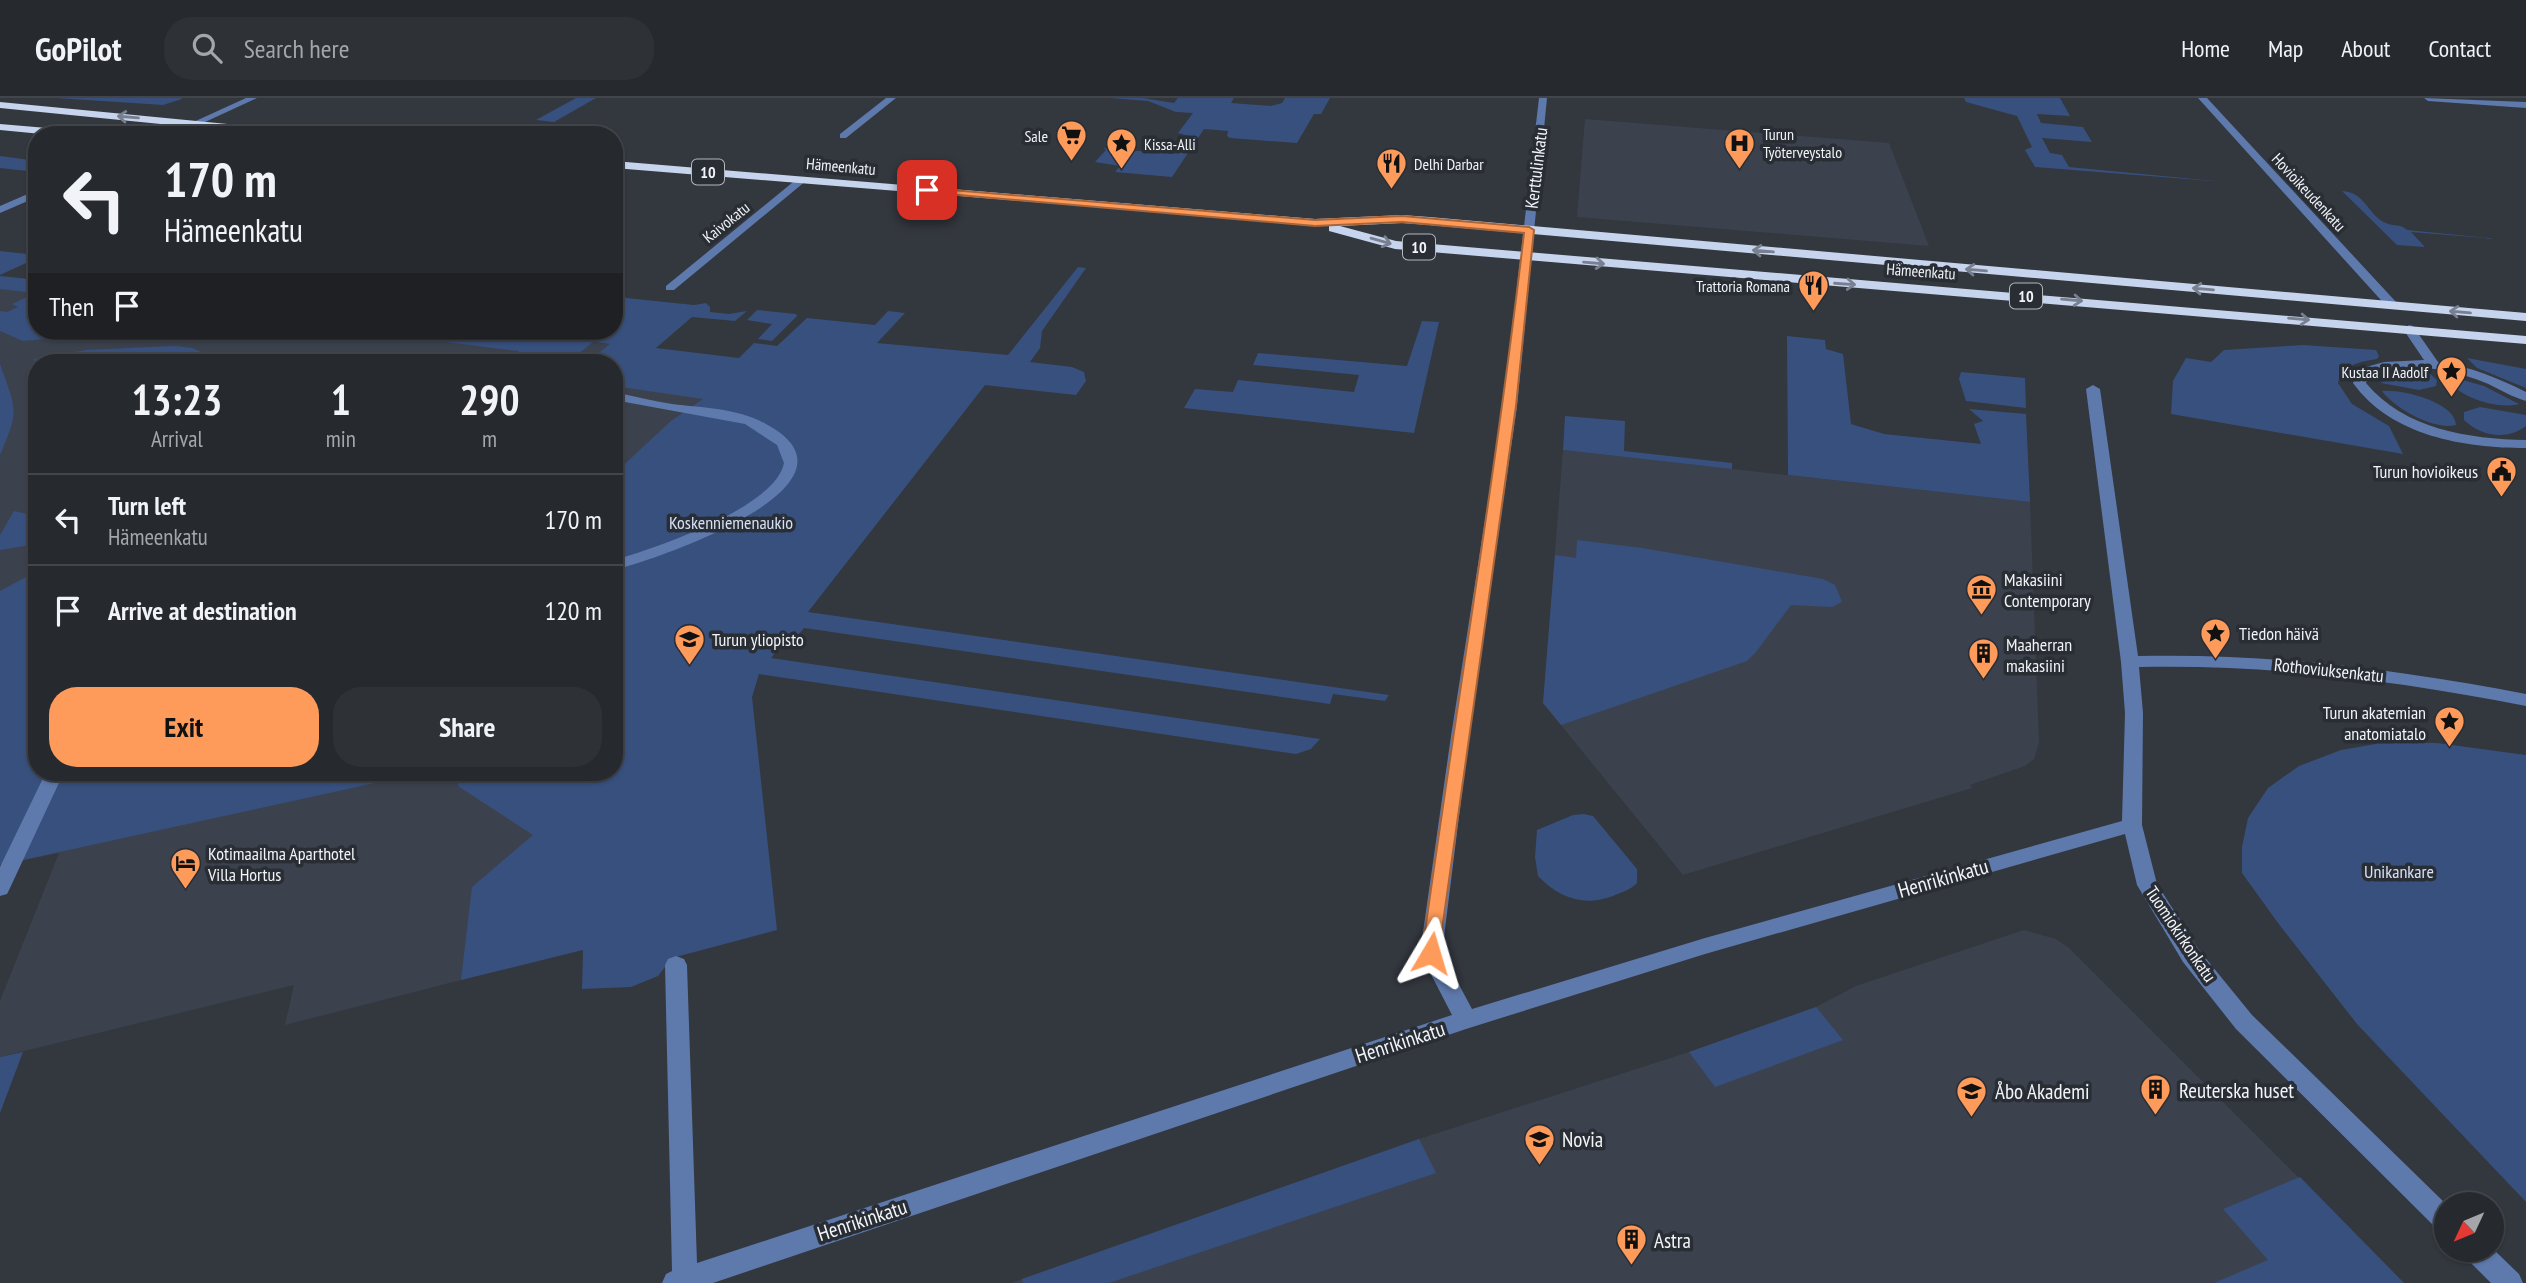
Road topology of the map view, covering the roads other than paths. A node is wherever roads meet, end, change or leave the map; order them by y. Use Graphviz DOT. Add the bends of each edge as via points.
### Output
graph roads {
  1 [pos="253,98"];
  2 [pos="892,98"];
  3 [pos="1543,98"];
  4 [pos="2202,98"];
  5 [pos="2428,98"];
  6 [pos="2526,104"];
  7 [pos="0,105"];
  8 [pos="195,123"];
  9 [pos="188,126"];
  10 [pos="224,126"];
  11 [pos="0,127"];
  12 [pos="28,129"];
  13 [pos="844,136"];
  14 [pos="623,165"];
  15 [pos="802,180"];
  16 [pos="28,198"];
  17 [pos="0,210"];
  18 [pos="1315,223"];
  19 [pos="1529,230"];
  20 [pos="1526,257"];
  21 [pos="670,288"];
  22 [pos="2393,306"];
  23 [pos="2526,317"];
  24 [pos="2409,329"];
  25 [pos="2526,340"];
  26 [pos="2435,366"];
  27 [pos="2093,389"];
  28 [pos="2526,397"];
  29 [pos="623,398"];
  30 [pos="2526,444"];
  31 [pos="623,562"];
  32 [pos="2130,662"];
  33 [pos="2526,700"];
  34 [pos="51,781"];
  35 [pos="2132,824"];
  36 [pos="0,888"];
  37 [pos="676,965"];
  38 [pos="1466,1020"];
  39 [pos="2434,1209"];
  40 [pos="2488,1262"];
  41 [pos="682,1282"];
  42 [pos="2510,1283"];
  1 -- 8 [label="street"];
  2 -- 13 [label="street"];
  3 -- 19 [label="street, Kerttulinkatu"];
  4 -- 22 [label="street, Hovioikeudenkatu"];
  5 -- 6 [label="street"];
  8 -- 7 [label="highway, one-way"];
  8 -- 9 [label="street"];
  8 -- 10 [label="highway"];
  11 -- 12 [label="highway"];
  14 -- 15 [label="highway, Hämeenkatu / 10"];
  15 -- 18 [label="highway, Hämeenkatu / 10"];
  15 -- 21 [label="street, Kaivokatu"];
  16 -- 17 [label="street"];
  18 -- 19 [label="highway, Hämeenkatu / 10" via="1402,219"];
  18 -- 20 [label="highway, Hämeenkatu / 10, one-way" via="1395,245"];
  19 -- 20 [label="street, Kerttulinkatu"];
  22 -- 19 [label="highway, Hämeenkatu / 10, one-way"];
  20 -- 24 [label="highway, Hämeenkatu / 10, one-way"];
  20 -- 38 [label="street, Kerttulinkatu" via="1510,406 1431,953"];
  23 -- 22 [label="highway, Hämeenkatu / 10, one-way"];
  24 -- 25 [label="highway, Hämeenkatu / 10"];
  24 -- 26 [label="street"];
  26 -- 28 [label="street" via="2469,373"];
  26 -- 30 [label="street" via="2379,365 2364,372 2359,383 2368,397 2392,414 2428,429 2470,440"];
  27 -- 32 [label="street, Tuomiokirkonkatu"];
  29 -- 31 [label="street" via="758,424 785,443 791,453 785,480 745,511 710,532"];
  32 -- 33 [label="street, Rothoviuksenkatu" via="2268,664 2422,680"];
  32 -- 35 [label="street, Tuomiokirkonkatu"];
  34 -- 36 [label="street"];
  35 -- 38 [label="street, Henrikinkatu" via="1705,946"];
  35 -- 39 [label="street, Tuomiokirkonkatu" via="2147,885 2191,956 2244,1022"];
  37 -- 41 [label="street"];
  38 -- 41 [label="street, Henrikinkatu"];
  40 -- 42 [label="street"];
}
